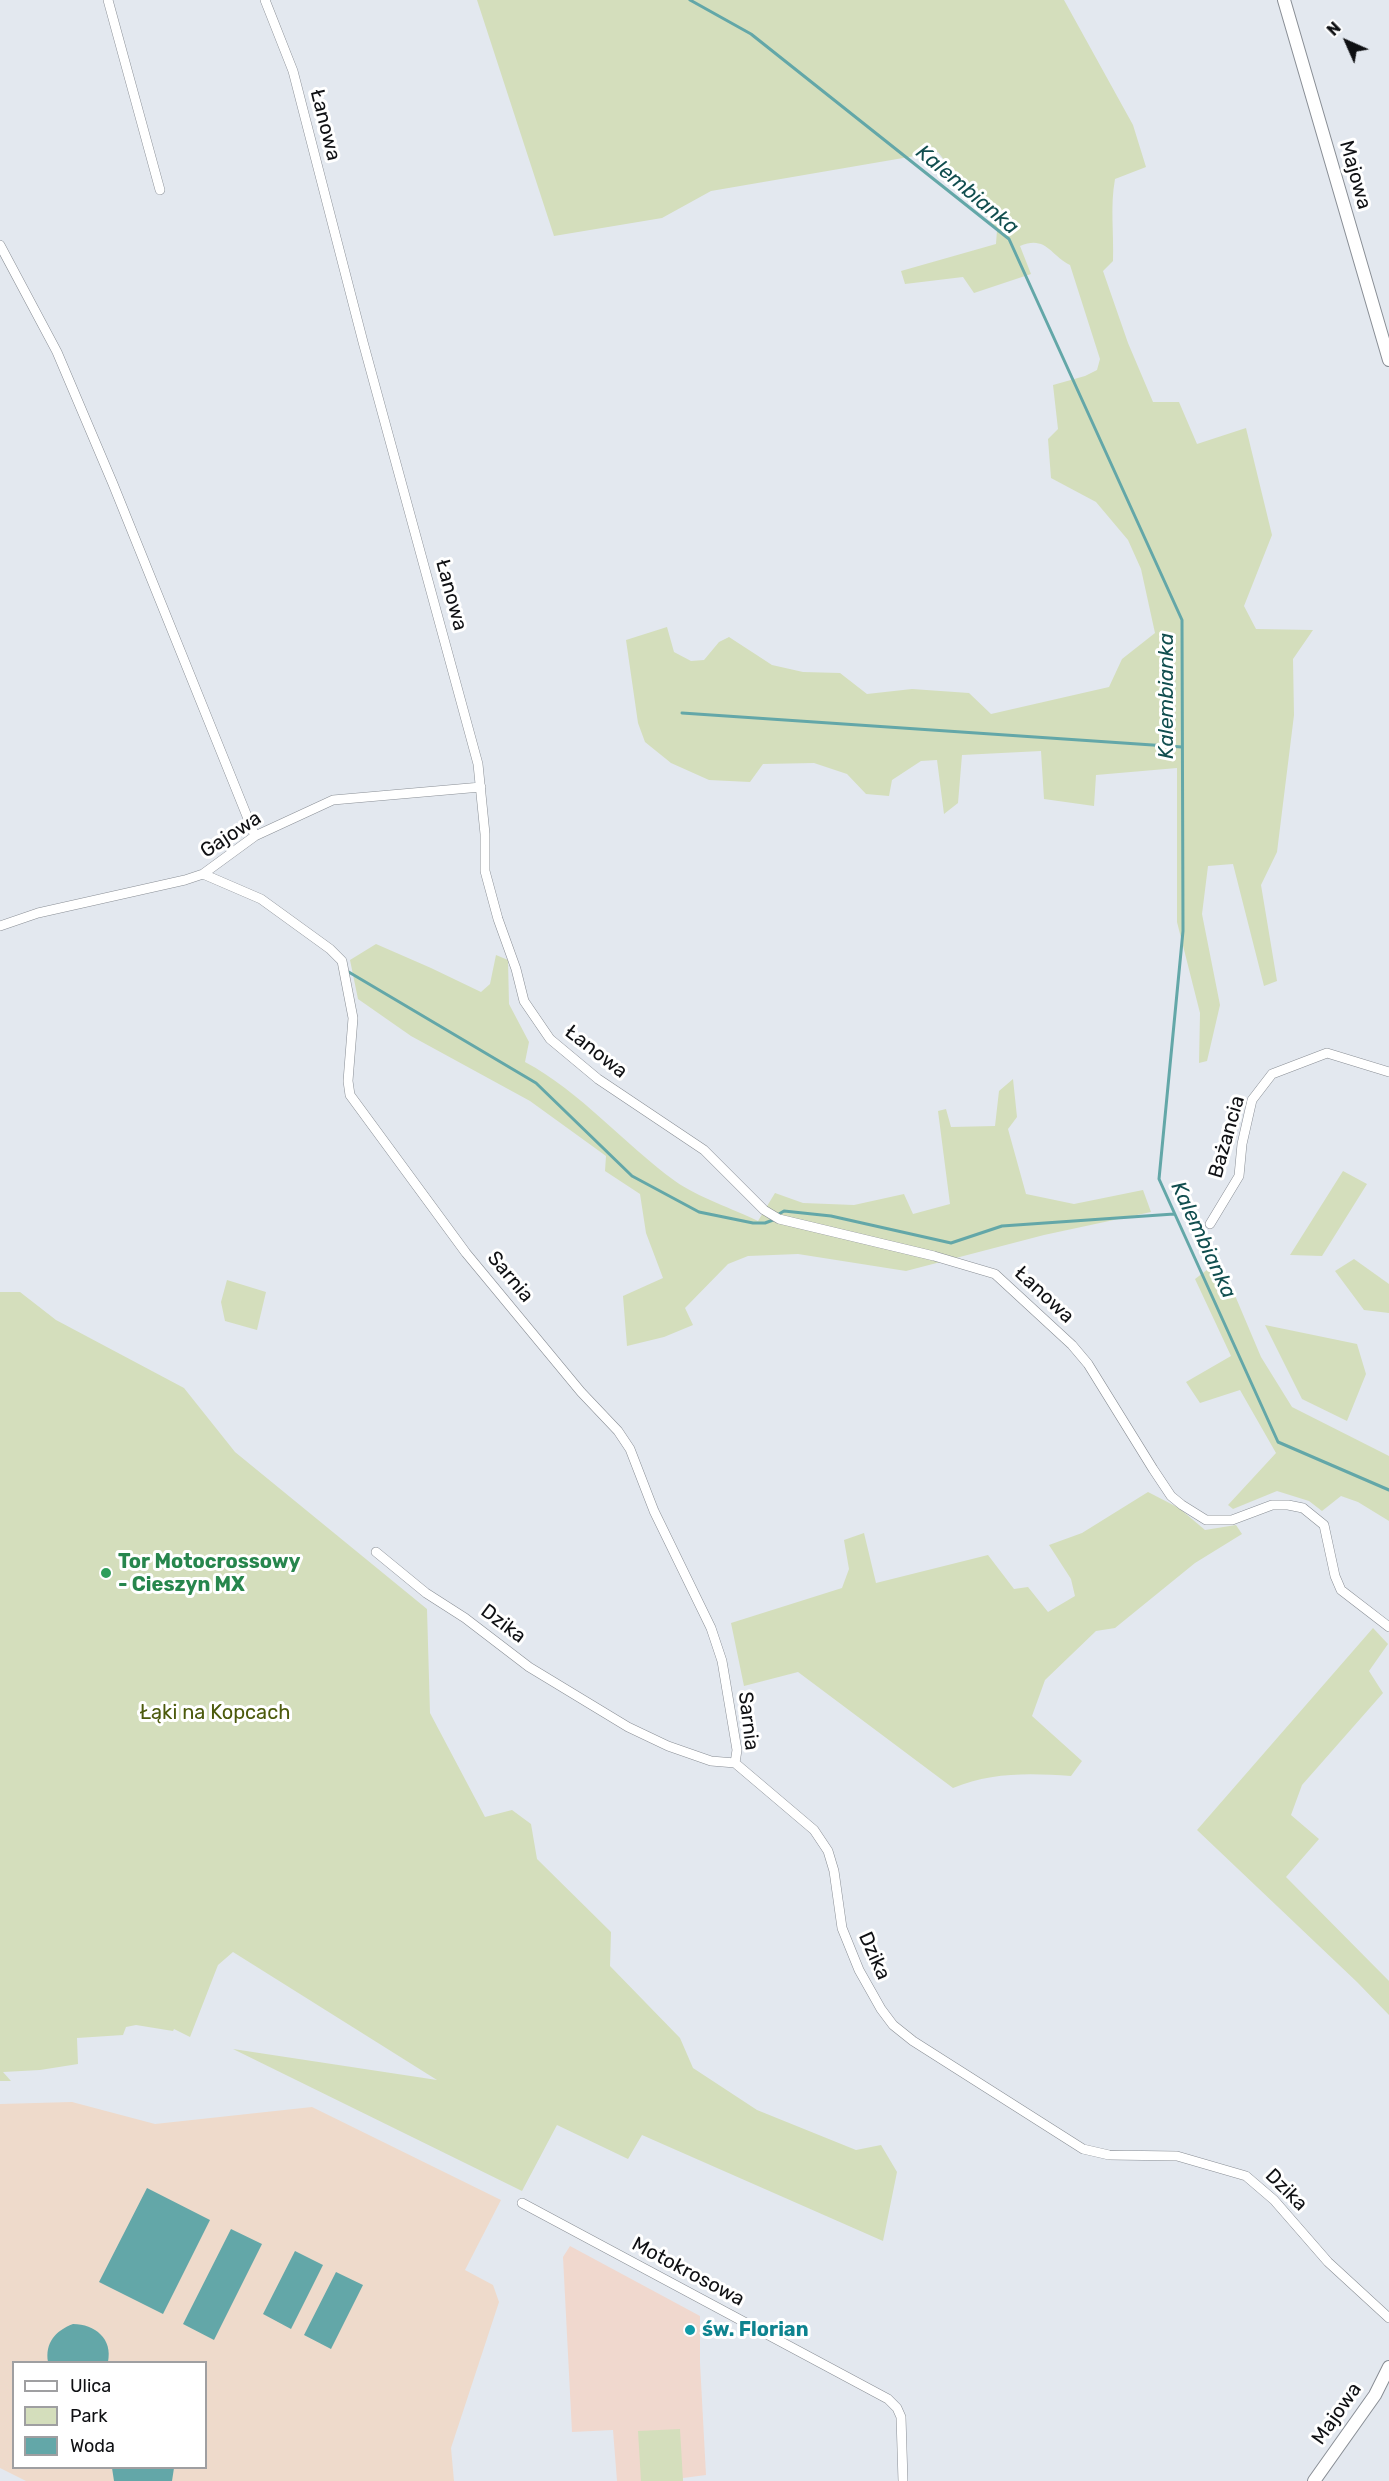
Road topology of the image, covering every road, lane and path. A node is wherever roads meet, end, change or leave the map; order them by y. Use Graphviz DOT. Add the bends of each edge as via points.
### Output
graph roads {
  1 [pos="108,0"];
  2 [pos="265,0"];
  3 [pos="1284,0"];
  4 [pos="160,190"];
  5 [pos="0,245"];
  6 [pos="1389,360"];
  7 [pos="482,788"];
  8 [pos="255,836"];
  9 [pos="203,874"];
  10 [pos="0,926"];
  11 [pos="1389,1072"];
  12 [pos="1210,1224"];
  13 [pos="376,1552"];
  14 [pos="1389,1627"];
  15 [pos="735,1763"];
  16 [pos="522,2203"];
  17 [pos="1389,2318"];
  18 [pos="1389,2367"];
  19 [pos="903,2481"];
  20 [pos="1314,2481"];
  1 -- 4 [label="street"];
  2 -- 7 [label="street, Łanowa" via="293,71"];
  3 -- 6 [label="street, Majowa"];
  5 -- 8 [label="street" via="62,363"];
  7 -- 8 [label="street, Gajowa" via="333,801"];
  7 -- 14 [label="street, Łanowa" via="485,871 524,1001 550,1039 598,1079 704,1150 764,1210 779,1219 995,1274 1088,1364 1171,1496 1206,1520 1232,1520 1272,1505 1303,1508 1324,1525 1341,1590"];
  8 -- 9 [label="street, Gajowa"];
  9 -- 10 [label="street, Gajowa" via="38,913"];
  9 -- 15 [label="street, Sarnia" via="261,899 342,961 353,1018 348,1081 354,1103 466,1253 630,1449 654,1511 711,1628 722,1661 737,1750"];
  11 -- 12 [label="street, Bażancia" via="1327,1053 1272,1074 1252,1100 1239,1176"];
  13 -- 15 [label="street, Dzika" via="426,1593 529,1666 628,1727 711,1761"];
  15 -- 17 [label="street, Dzika" via="813,1830 828,1851 842,1928 858,1970 893,2025 954,2069 1083,2149 1109,2155 1177,2156 1246,2176 1274,2200 1328,2262"];
  16 -- 19 [label="street, Motokrosowa" via="888,2399 901,2417"];
  18 -- 20 [label="street, Majowa" via="1375,2395"];
}
